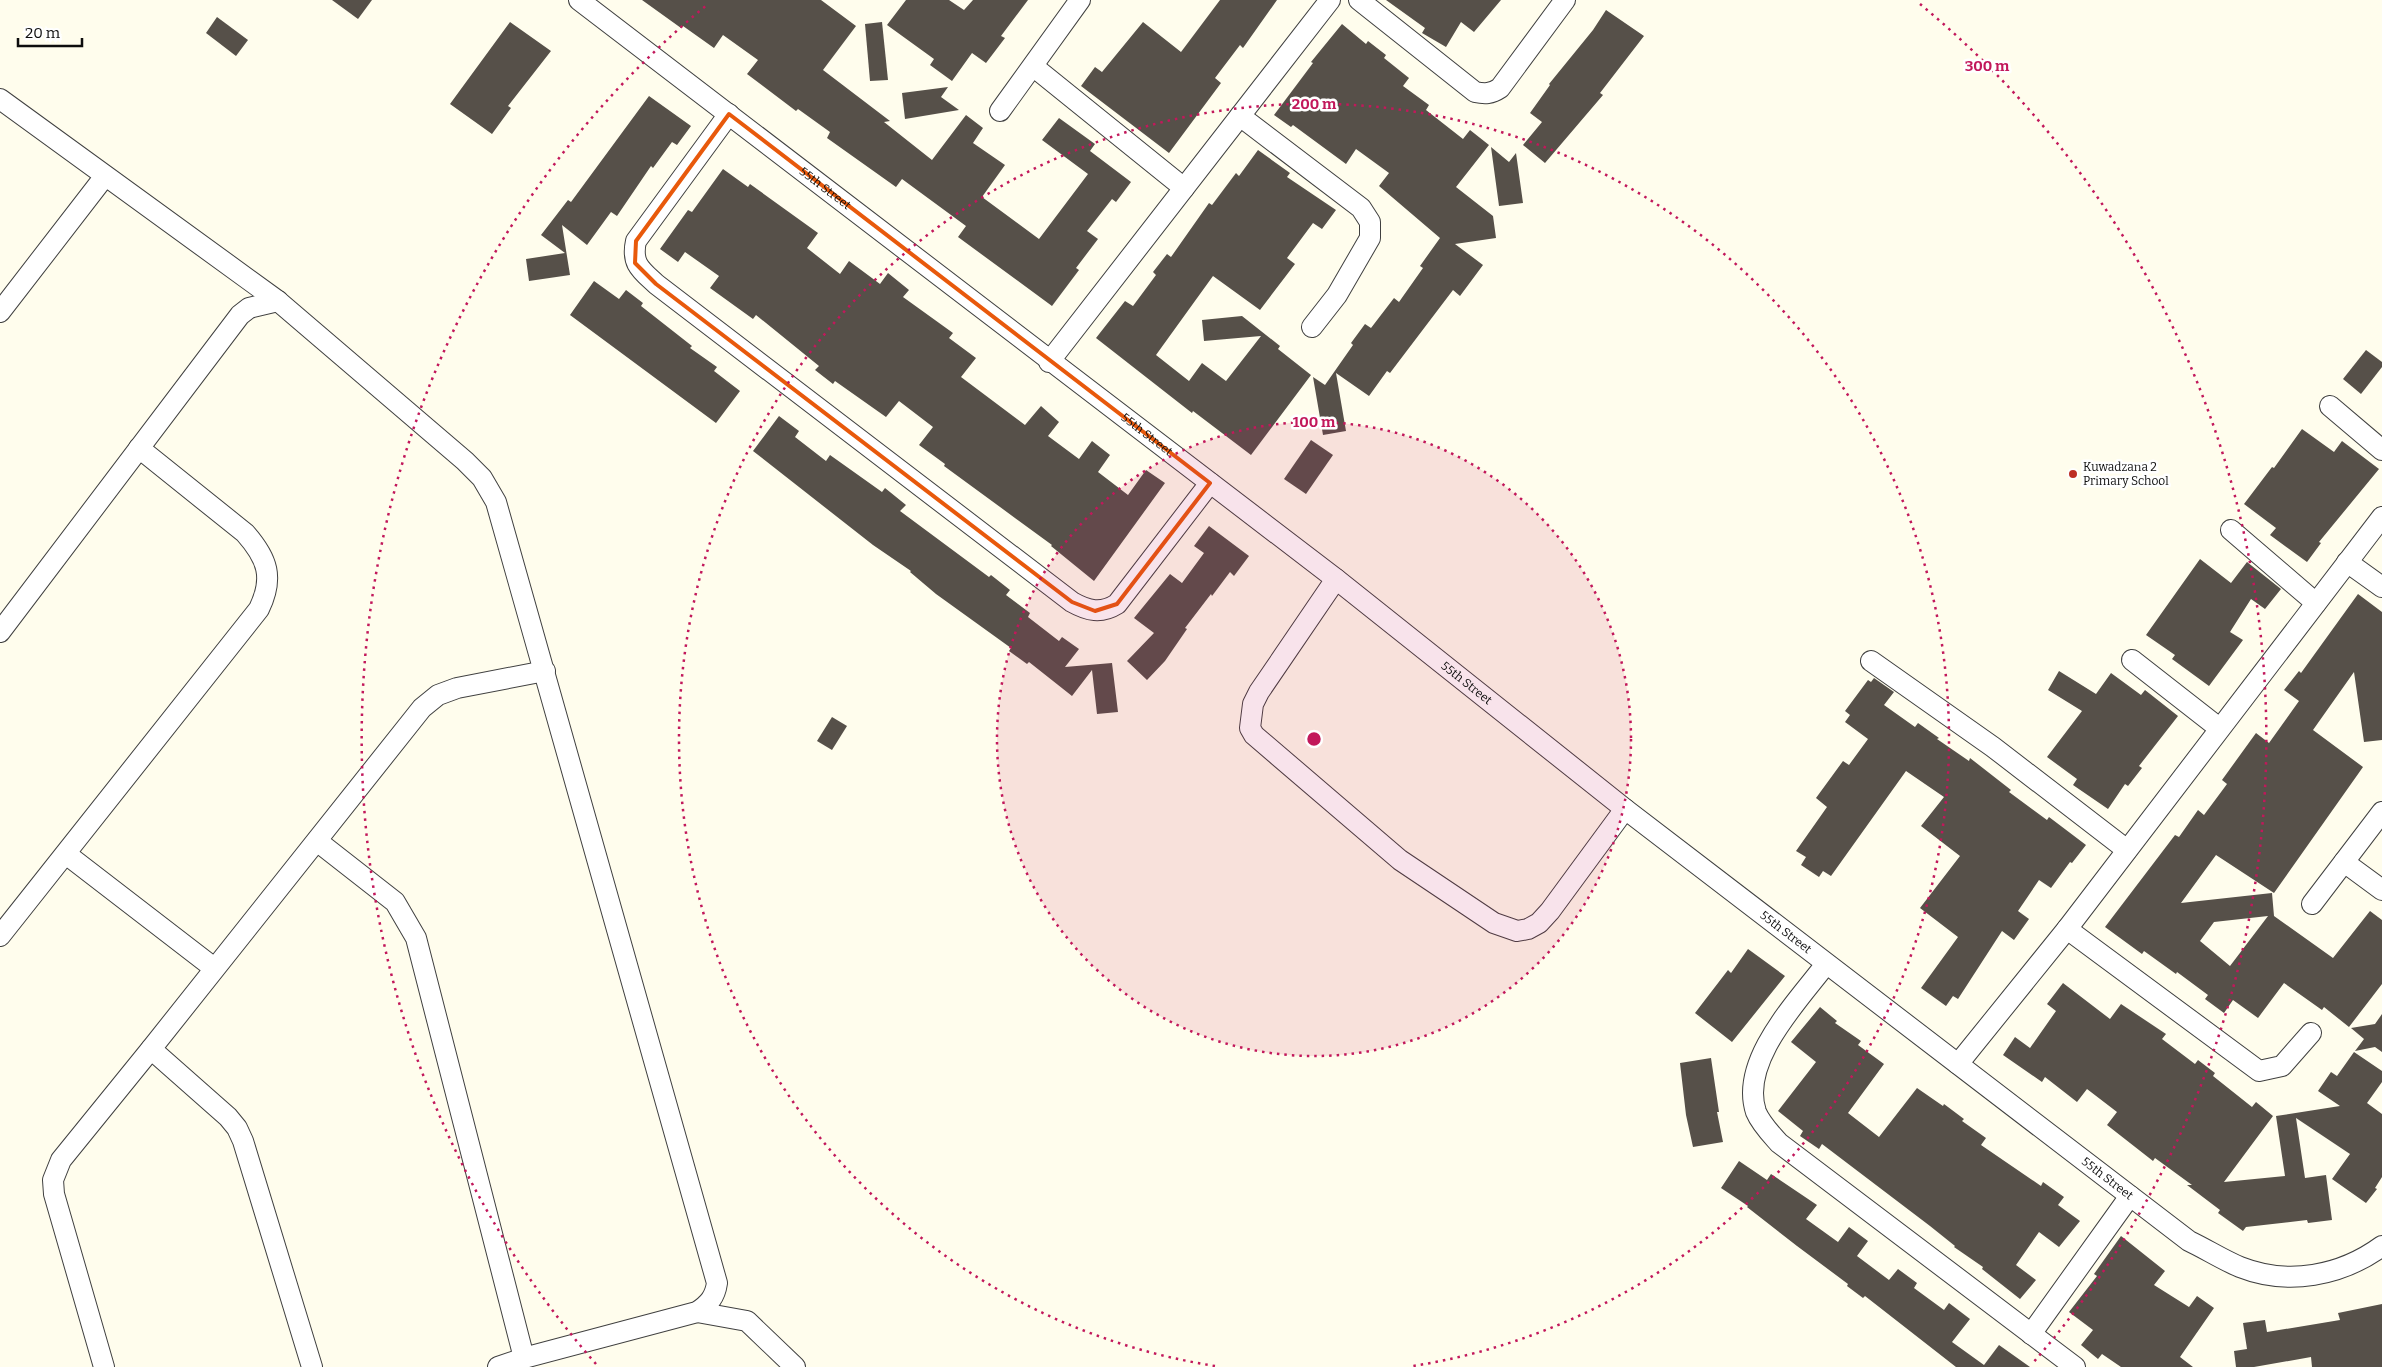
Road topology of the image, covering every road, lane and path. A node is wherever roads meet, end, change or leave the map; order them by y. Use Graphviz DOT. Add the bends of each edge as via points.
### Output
graph roads {
  1 [pos="579,0"];
  2 [pos="1080,0"];
  3 [pos="1330,0"];
  4 [pos="1359,0"];
  5 [pos="1565,0"];
  6 [pos="601,7"];
  7 [pos="1034,67"];
  8 [pos="0,99"];
  9 [pos="1000,111"];
  10 [pos="729,114"];
  11 [pos="1240,116"];
  12 [pos="104,176"];
  13 [pos="1184,188"];
  14 [pos="278,301"];
  15 [pos="0,312"];
  16 [pos="1312,327"];
  17 [pos="1049,362"];
  18 [pos="2330,406"];
  19 [pos="139,448"];
  20 [pos="2382,450"];
  21 [pos="1210,483"];
  22 [pos="2382,517"];
  23 [pos="2231,530"];
  24 [pos="2347,562"];
  25 [pos="1336,579"];
  26 [pos="2382,587"];
  27 [pos="2316,602"];
  28 [pos="0,632"];
  29 [pos="2132,660"];
  30 [pos="1871,661"];
  31 [pos="545,671"];
  32 [pos="2219,728"];
  33 [pos="1625,809"];
  34 [pos="2382,812"];
  35 [pos="317,841"];
  36 [pos="2127,850"];
  37 [pos="66,854"];
  38 [pos="2344,862"];
  39 [pos="2382,890"];
  40 [pos="2312,904"];
  41 [pos="2067,929"];
  42 [pos="0,936"];
  43 [pos="1826,964"];
  44 [pos="214,968"];
  45 [pos="2311,1033"];
  46 [pos="152,1050"];
  47 [pos="1958,1064"];
  48 [pos="2130,1196"];
  49 [pos="2382,1246"];
  50 [pos="697,1312"];
  51 [pos="2031,1334"];
  52 [pos="524,1358"];
  53 [pos="104,1367"];
  54 [pos="312,1367"];
  55 [pos="498,1367"];
  56 [pos="795,1367"];
  57 [pos="2075,1367"];
  1 -- 6 [label="street, 55th Street"];
  2 -- 7 [label="street"];
  3 -- 11 [label="street"];
  4 -- 5 [label="street" via="1475,92 1484,94 1500,88"];
  6 -- 10 [label="street, 55th Street"];
  7 -- 9 [label="street"];
  7 -- 13 [label="street"];
  8 -- 12 [label="street"];
  10 -- 17 [label="street, 55th Street"];
  10 -- 21 [label="street" via="636,241 635,263 656,284 1072,602 1095,611 1108,610 1118,604"];
  11 -- 13 [label="street"];
  11 -- 16 [label="street" via="1361,208 1370,222 1370,238 1337,294"];
  12 -- 14 [label="street"];
  12 -- 15 [label="street"];
  13 -- 17 [label="street"];
  14 -- 19 [label="street" via="249,308 240,315"];
  14 -- 31 [label="street" via="482,478 496,502"];
  17 -- 21 [label="street, 55th Street"];
  18 -- 20 [label="street"];
  19 -- 28 [label="street"];
  19 -- 37 [label="street" via="250,538 259,549 268,574 267,593 259,609"];
  21 -- 25 [label="street, 55th Street"];
  22 -- 24 [label="street"];
  23 -- 27 [label="street"];
  24 -- 26 [label="street"];
  24 -- 27 [label="street"];
  25 -- 33 [label="street, 55th Street"];
  25 -- 33 [label="street" via="1259,692 1253,704 1250,728 1254,735 1400,860 1494,923 1517,931 1528,929 1550,911"];
  27 -- 32 [label="street"];
  29 -- 32 [label="street"];
  30 -- 36 [label="street" via="1993,747"];
  31 -- 35 [label="street" via="457,688 438,695 422,708"];
  31 -- 50 [label="street" via="716,1276 714,1296"];
  32 -- 36 [label="street"];
  33 -- 43 [label="street, 55th Street"];
  34 -- 38 [label="street"];
  35 -- 44 [label="street"];
  35 -- 52 [label="street" via="395,902 416,938"];
  36 -- 41 [label="street"];
  37 -- 42 [label="street"];
  37 -- 44 [label="street"];
  38 -- 39 [label="street"];
  38 -- 40 [label="street"];
  41 -- 45 [label="street" via="2259,1071 2282,1066"];
  41 -- 47 [label="street"];
  43 -- 47 [label="street, 55th Street"];
  43 -- 51 [label="street" via="1769,1041 1762,1056 1754,1100 1762,1124 1779,1143"];
  44 -- 46 [label="street"];
  46 -- 53 [label="street" via="61,1160 53,1180 54,1194"];
  46 -- 54 [label="street" via="237,1128"];
  47 -- 48 [label="street, 55th Street"];
  48 -- 49 [label="street, 55th Street" via="2189,1241 2241,1268 2285,1277 2332,1272"];
  48 -- 51 [label="street"];
  50 -- 52 [label="street"];
  50 -- 56 [label="street" via="747,1321"];
  51 -- 57 [label="street"];
  52 -- 55 [label="street"];
}
